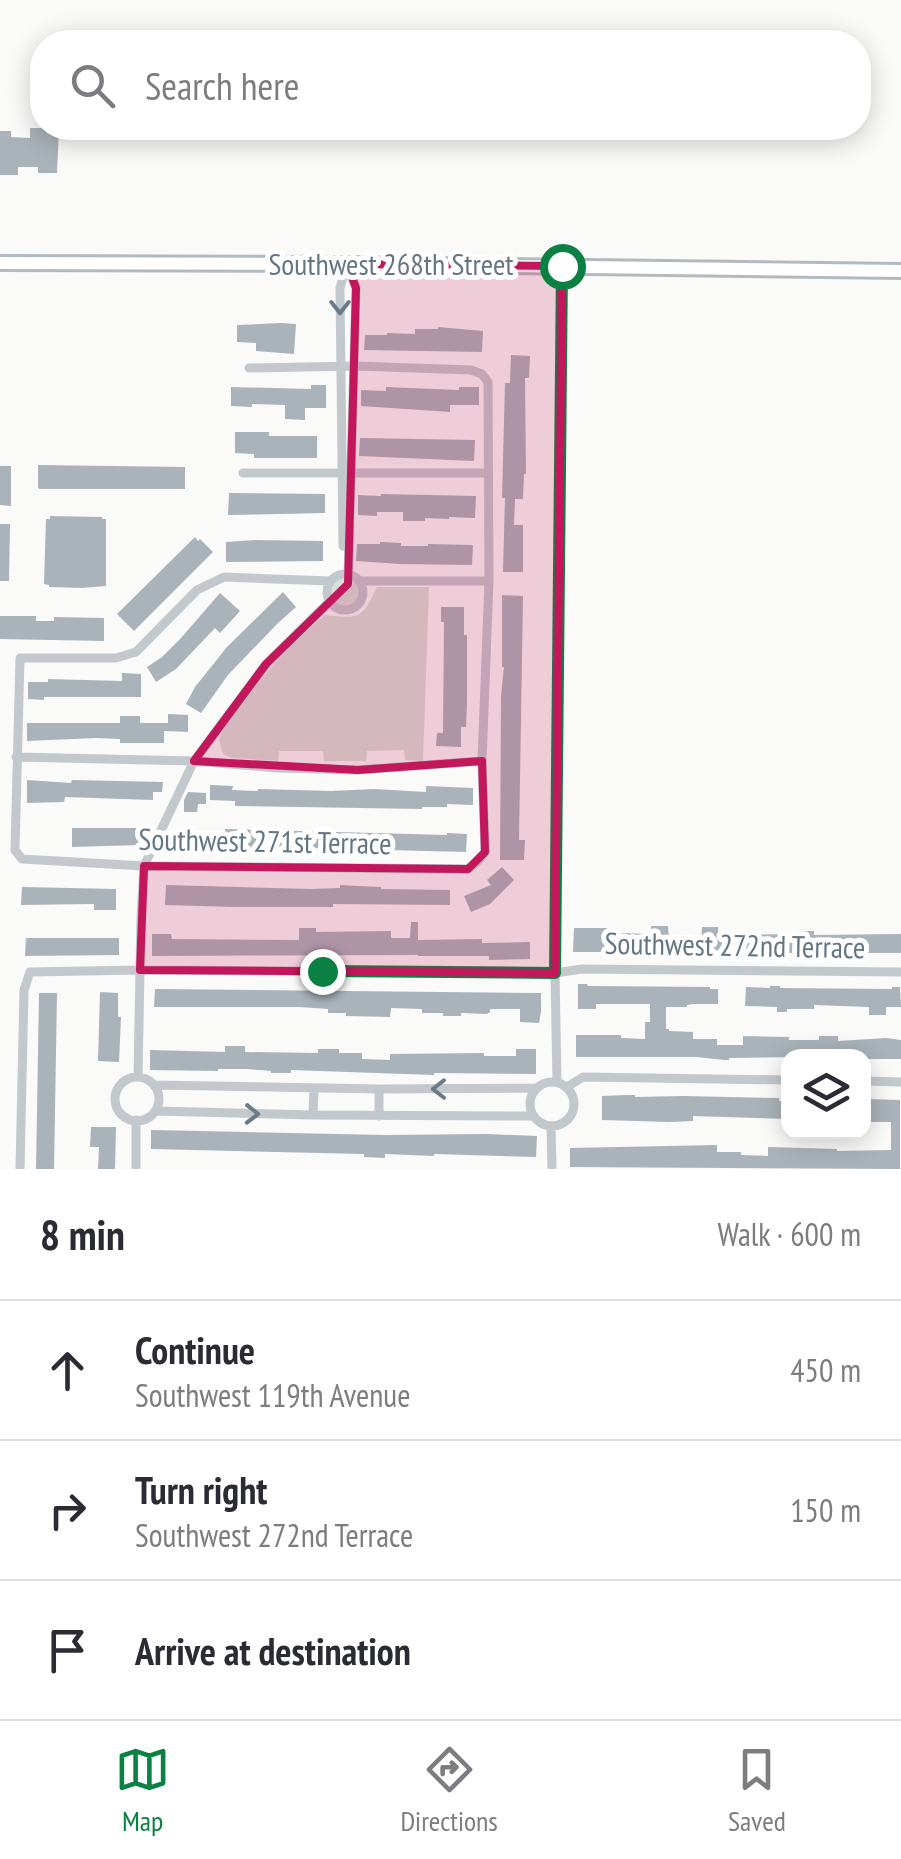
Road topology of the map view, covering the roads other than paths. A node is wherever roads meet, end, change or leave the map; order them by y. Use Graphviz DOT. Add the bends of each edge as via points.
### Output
graph roads {
  1 [pos="0,263"];
  2 [pos="347,264"];
  3 [pos="562,266"];
  4 [pos="901,271"];
  5 [pos="340,366"];
  6 [pos="355,366"];
  7 [pos="249,368"];
  8 [pos="243,474"];
  9 [pos="346,474"];
  10 [pos="488,474"];
  11 [pos="345,574"];
  12 [pos="330,581"];
  13 [pos="359,581"];
  14 [pos="490,581"];
  15 [pos="329,602"];
  16 [pos="16,757"];
  17 [pos="194,760"];
  18 [pos="482,760"];
  19 [pos="144,866"];
  20 [pos="140,970"];
  21 [pos="901,972"];
  22 [pos="555,973"];
  23 [pos="138,1077"];
  24 [pos="781,1080"];
  25 [pos="871,1081"];
  26 [pos="901,1082"];
  27 [pos="562,1084"];
  28 [pos="154,1085"];
  29 [pos="314,1088"];
  30 [pos="537,1088"];
  31 [pos="379,1089"];
  32 [pos="154,1111"];
  33 [pos="314,1115"];
  34 [pos="379,1116"];
  35 [pos="534,1116"];
  36 [pos="136,1120"];
  37 [pos="551,1126"];
  38 [pos="20,1169"];
  39 [pos="136,1169"];
  40 [pos="552,1169"];
  1 -- 2 [label="main road, Southwest 268th Street"];
  2 -- 3 [label="main road, Southwest 268th Street"];
  2 -- 5 [label="street, one-way" via="340,288"];
  2 -- 6 [label="street" via="356,288"];
  3 -- 4 [label="main road, Southwest 268th Street"];
  3 -- 22 [label="street"];
  5 -- 6 [label="street"];
  5 -- 7 [label="street"];
  5 -- 9 [label="street"];
  6 -- 9 [label="street"];
  6 -- 10 [label="street" via="482,374 488,382"];
  8 -- 9 [label="street"];
  9 -- 10 [label="street"];
  9 -- 11 [label="street"];
  10 -- 14 [label="street"];
  11 -- 12 [label="street"];
  11 -- 13 [label="street"];
  12 -- 15 [label="street"];
  12 -- 16 [label="street" via="224,577 197,590 136,652 20,658"];
  13 -- 14 [label="street"];
  13 -- 15 [label="street" via="356,607 344,610"];
  14 -- 18 [label="street"];
  15 -- 17 [label="street" via="266,664"];
  16 -- 17 [label="street"];
  16 -- 19 [label="street, Southwest 271st Terrace" via="15,850 22,859"];
  17 -- 18 [label="street" via="358,770"];
  17 -- 19 [label="street"];
  18 -- 19 [label="street, Southwest 271st Terrace" via="485,852 468,869"];
  19 -- 20 [label="street"];
  20 -- 22 [label="street, Southwest 272nd Terrace"];
  20 -- 23 [label="street"];
  20 -- 38 [label="street, Southwest 272nd Terrace" via="30,972 24,990"];
  21 -- 22 [label="street, Southwest 272nd Terrace"];
  22 -- 27 [label="street"];
  23 -- 28 [label="street"];
  23 -- 36 [label="street" via="120,1084 115,1098 119,1111"];
  24 -- 27 [label="street" via="582,1077"];
  25 -- 26 [label="street"];
  27 -- 30 [label="street"];
  27 -- 37 [label="street" via="574,1099 573,1113"];
  28 -- 29 [label="street"];
  28 -- 32 [label="street"];
  29 -- 31 [label="street"];
  29 -- 33 [label="street"];
  30 -- 31 [label="street, one-way"];
  30 -- 35 [label="street" via="530,1106"];
  31 -- 34 [label="street"];
  32 -- 33 [label="street, one-way"];
  32 -- 36 [label="street"];
  33 -- 34 [label="street"];
  34 -- 35 [label="street"];
  35 -- 37 [label="street"];
  36 -- 39 [label="street"];
  37 -- 40 [label="street"];
}
